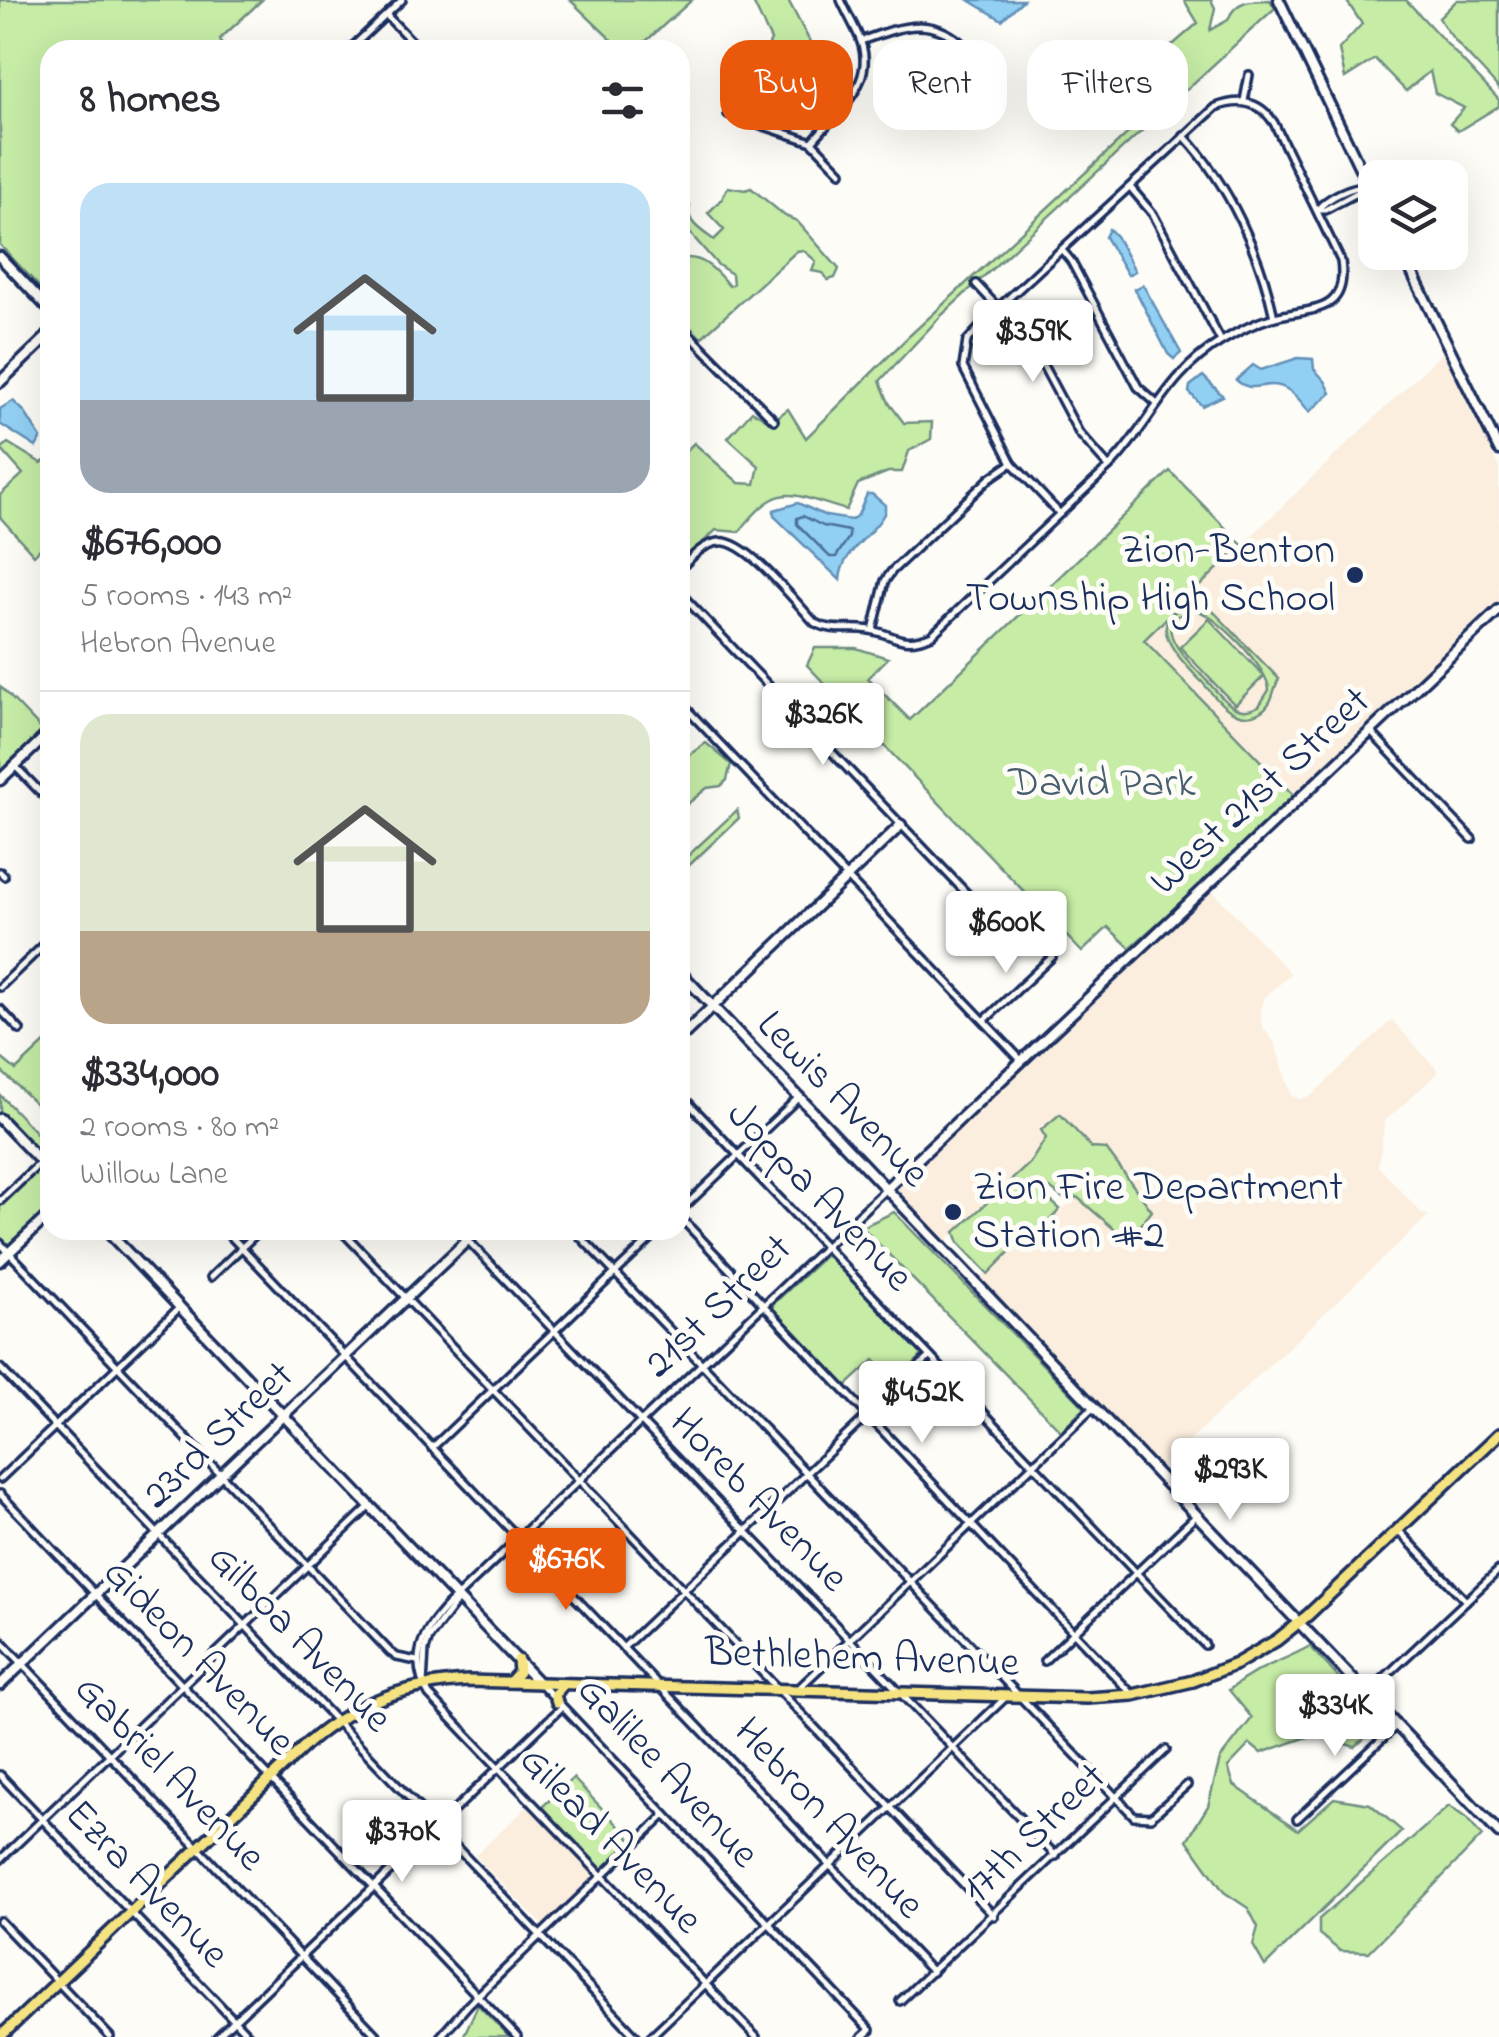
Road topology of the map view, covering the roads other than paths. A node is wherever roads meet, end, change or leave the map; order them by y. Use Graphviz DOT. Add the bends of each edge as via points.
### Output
graph roads {
  1 [pos="402,0"];
  2 [pos="841,0"];
  3 [pos="1278,0"];
  4 [pos="386,15"];
  5 [pos="360,40"];
  6 [pos="410,40"];
  7 [pos="957,40"];
  8 [pos="861,41"];
  9 [pos="1250,75"];
  10 [pos="1244,101"];
  11 [pos="776,130"];
  12 [pos="1184,136"];
  13 [pos="812,142"];
  14 [pos="1358,165"];
  15 [pos="841,172"];
  16 [pos="1130,186"];
  17 [pos="1358,192"];
  18 [pos="1317,210"];
  19 [pos="1062,250"];
  20 [pos="0,257"];
  21 [pos="1411,270"];
  22 [pos="976,284"];
  23 [pos="40,299"];
  24 [pos="998,308"];
  25 [pos="1274,317"];
  26 [pos="690,335"];
  27 [pos="1220,342"];
  28 [pos="40,344"];
  29 [pos="0,382"];
  30 [pos="1156,403"];
  31 [pos="774,420"];
  32 [pos="1499,450"];
  33 [pos="1012,463"];
  34 [pos="1109,467"];
  35 [pos="1060,514"];
  36 [pos="690,560"];
  37 [pos="690,603"];
  38 [pos="1499,610"];
  39 [pos="873,630"];
  40 [pos="910,642"];
  41 [pos="911,651"];
  42 [pos="690,712"];
  43 [pos="1370,730"];
  44 [pos="40,742"];
  45 [pos="15,766"];
  46 [pos="0,780"];
  47 [pos="40,792"];
  48 [pos="901,825"];
  49 [pos="1472,839"];
  50 [pos="847,876"];
  51 [pos="992,920"];
  52 [pos="40,949"];
  53 [pos="1052,957"];
  54 [pos="690,983"];
  55 [pos="0,987"];
  56 [pos="712,1006"];
  57 [pos="0,1009"];
  58 [pos="984,1021"];
  59 [pos="690,1028"];
  60 [pos="20,1030"];
  61 [pos="1021,1060"];
  62 [pos="799,1098"];
  63 [pos="690,1105"];
  64 [pos="0,1119"];
  65 [pos="738,1155"];
  66 [pos="40,1160"];
  67 [pos="40,1164"];
  68 [pos="886,1189"];
  69 [pos="0,1202"];
  70 [pos="690,1204"];
  71 [pos="40,1223"];
  72 [pos="690,1225"];
  73 [pos="116,1240"];
  74 [pos="234,1240"];
  75 [pos="250,1240"];
  76 [pos="350,1240"];
  77 [pos="468,1240"];
  78 [pos="584,1240"];
  79 [pos="650,1240"];
  80 [pos="0,1243"];
  81 [pos="826,1247"];
  82 [pos="242,1248"];
  83 [pos="9,1252"];
  84 [pos="0,1262"];
  85 [pos="616,1274"];
  86 [pos="211,1278"];
  87 [pos="406,1299"];
  88 [pos="764,1306"];
  89 [pos="180,1307"];
  90 [pos="554,1332"];
  91 [pos="345,1356"];
  92 [pos="929,1356"];
  93 [pos="702,1364"];
  94 [pos="118,1366"];
  95 [pos="0,1368"];
  96 [pos="492,1390"];
  97 [pos="1094,1407"];
  98 [pos="868,1415"];
  99 [pos="284,1416"];
  100 [pos="642,1422"];
  101 [pos="55,1426"];
  102 [pos="1499,1434"];
  103 [pos="432,1448"];
  104 [pos="1032,1465"];
  105 [pos="806,1474"];
  106 [pos="221,1475"];
  107 [pos="0,1479"];
  108 [pos="580,1481"];
  109 [pos="0,1494"];
  110 [pos="370,1506"];
  111 [pos="1198,1516"];
  112 [pos="972,1523"];
  113 [pos="1398,1530"];
  114 [pos="746,1532"];
  115 [pos="158,1535"];
  116 [pos="520,1539"];
  117 [pos="308,1566"];
  118 [pos="1499,1570"];
  119 [pos="1136,1574"];
  120 [pos="910,1582"];
  121 [pos="684,1590"];
  122 [pos="96,1594"];
  123 [pos="458,1598"];
  124 [pos="1466,1601"];
  125 [pos="1299,1623"];
  126 [pos="245,1626"];
  127 [pos="1076,1631"];
  128 [pos="0,1640"];
  129 [pos="848,1640"];
  130 [pos="1205,1645"];
  131 [pos="624,1648"];
  132 [pos="421,1660"];
  133 [pos="518,1660"];
  134 [pos="1044,1661"];
  135 [pos="23,1664"];
  136 [pos="510,1682"];
  137 [pos="540,1683"];
  138 [pos="0,1684"];
  139 [pos="563,1684"];
  140 [pos="183,1685"];
  141 [pos="423,1685"];
  142 [pos="660,1686"];
  143 [pos="778,1689"];
  144 [pos="797,1690"];
  145 [pos="896,1692"];
  146 [pos="1367,1694"];
  147 [pos="1133,1695"];
  148 [pos="1006,1696"];
  149 [pos="1019,1696"];
  150 [pos="560,1705"];
  151 [pos="336,1721"];
  152 [pos="1396,1725"];
  153 [pos="951,1749"];
  154 [pos="1166,1750"];
  155 [pos="110,1755"];
  156 [pos="499,1767"];
  157 [pos="0,1775"];
  158 [pos="271,1778"];
  159 [pos="1187,1786"];
  160 [pos="1117,1798"];
  161 [pos="890,1807"];
  162 [pos="665,1815"];
  163 [pos="1297,1819"];
  164 [pos="42,1820"];
  165 [pos="437,1826"];
  166 [pos="1499,1833"];
  167 [pos="198,1848"];
  168 [pos="1056,1856"];
  169 [pos="0,1860"];
  170 [pos="830,1865"];
  171 [pos="602,1876"];
  172 [pos="374,1886"];
  173 [pos="130,1912"];
  174 [pos="994,1916"];
  175 [pos="0,1921"];
  176 [pos="768,1924"];
  177 [pos="540,1935"];
  178 [pos="301,1956"];
  179 [pos="932,1972"];
  180 [pos="58,1982"];
  181 [pos="706,1984"];
  182 [pos="478,1996"];
  183 [pos="900,2002"];
  184 [pos="234,2021"];
  185 [pos="0,2037"];
  186 [pos="110,2037"];
  187 [pos="217,2037"];
  188 [pos="250,2037"];
  189 [pos="378,2037"];
  190 [pos="440,2037"];
  191 [pos="517,2037"];
  192 [pos="637,2037"];
  193 [pos="650,2037"];
  194 [pos="756,2037"];
  195 [pos="862,2037"];
  1 -- 4 [label="street"];
  2 -- 8 [label="street"];
  3 -- 14 [label="street"];
  4 -- 5 [label="street"];
  4 -- 6 [label="street"];
  7 -- 8 [label="street" via="911,24"];
  8 -- 13 [label="street" via="859,86"];
  9 -- 10 [label="street"];
  10 -- 12 [label="street" via="1216,106"];
  10 -- 18 [label="street" via="1269,115"];
  11 -- 13 [label="street"];
  12 -- 16 [label="street"];
  12 -- 25 [label="street" via="1215,172 1262,270"];
  13 -- 15 [label="street"];
  16 -- 19 [label="street"];
  16 -- 27 [label="street" via="1154,214"];
  17 -- 18 [label="street"];
  18 -- 25 [label="street" via="1341,261 1342,284 1316,311"];
  19 -- 24 [label="street"];
  19 -- 30 [label="street" via="1138,386"];
  20 -- 23 [label="street"];
  21 -- 32 [label="street"];
  22 -- 24 [label="street"];
  24 -- 33 [label="street" via="967,342 963,367"];
  24 -- 34 [label="street" via="1031,343 1080,434"];
  25 -- 27 [label="street"];
  26 -- 31 [label="street"];
  27 -- 30 [label="street"];
  28 -- 29 [label="street"];
  30 -- 34 [label="street"];
  33 -- 35 [label="street"];
  33 -- 39 [label="street" via="892,570"];
  34 -- 35 [label="street"];
  35 -- 40 [label="street" via="932,635"];
  36 -- 39 [label="street" via="704,546 728,541 745,550 815,624"];
  37 -- 48 [label="street"];
  38 -- 43 [label="street, West 21st Street"];
  39 -- 40 [label="street"];
  40 -- 41 [label="street"];
  42 -- 50 [label="street"];
  43 -- 49 [label="street"];
  43 -- 61 [label="street, West 21st Street"];
  44 -- 45 [label="street"];
  45 -- 46 [label="street"];
  45 -- 47 [label="street"];
  48 -- 50 [label="street"];
  48 -- 51 [label="street"];
  50 -- 56 [label="street"];
  50 -- 58 [label="street"];
  52 -- 55 [label="street"];
  53 -- 58 [label="street"];
  54 -- 56 [label="street, Lewis Avenue"];
  56 -- 59 [label="street"];
  56 -- 62 [label="street, Lewis Avenue"];
  57 -- 60 [label="street"];
  58 -- 61 [label="street"];
  61 -- 68 [label="street, 21st Street"];
  62 -- 65 [label="street"];
  62 -- 68 [label="street, Lewis Avenue"];
  63 -- 65 [label="street, Joppa Avenue"];
  64 -- 66 [label="street"];
  65 -- 70 [label="street"];
  65 -- 81 [label="street, Joppa Avenue"];
  67 -- 69 [label="street"];
  68 -- 81 [label="street, 21st Street"];
  68 -- 97 [label="street, Lewis Avenue"];
  71 -- 83 [label="street"];
  72 -- 88 [label="street"];
  73 -- 89 [label="street, Galilee Avenue"];
  74 -- 82 [label="street, Hebron Avenue"];
  75 -- 82 [label="street"];
  76 -- 87 [label="street"];
  77 -- 87 [label="street, 23rd Street"];
  77 -- 90 [label="street, Horeb Avenue"];
  78 -- 85 [label="street"];
  79 -- 85 [label="street"];
  80 -- 83 [label="street"];
  81 -- 88 [label="street, 21st Street"];
  81 -- 92 [label="street, Joppa Avenue"];
  82 -- 86 [label="street"];
  82 -- 91 [label="street, Hebron Avenue"];
  83 -- 84 [label="street"];
  83 -- 94 [label="street"];
  85 -- 90 [label="street"];
  85 -- 93 [label="street"];
  87 -- 91 [label="street, 23rd Street"];
  87 -- 96 [label="street"];
  88 -- 93 [label="street, 21st Street"];
  88 -- 98 [label="street"];
  89 -- 94 [label="street"];
  89 -- 99 [label="street, Galilee Avenue"];
  90 -- 96 [label="street"];
  90 -- 100 [label="street, Horeb Avenue"];
  91 -- 99 [label="street, 23rd Street"];
  91 -- 103 [label="street, Hebron Avenue"];
  92 -- 98 [label="street"];
  92 -- 104 [label="street, Joppa Avenue"];
  93 -- 100 [label="street, 21st Street"];
  93 -- 105 [label="street"];
  94 -- 101 [label="street"];
  94 -- 106 [label="street"];
  95 -- 101 [label="street, Gilboa Avenue"];
  96 -- 103 [label="street"];
  96 -- 108 [label="street"];
  97 -- 104 [label="street"];
  97 -- 111 [label="street, Lewis Avenue"];
  98 -- 105 [label="street"];
  98 -- 112 [label="street"];
  99 -- 106 [label="street, 23rd Street"];
  99 -- 110 [label="street, Galilee Avenue"];
  100 -- 108 [label="street, 21st Street"];
  100 -- 114 [label="street, Horeb Avenue"];
  101 -- 107 [label="street"];
  101 -- 115 [label="street, Gilboa Avenue"];
  102 -- 113 [label="main road, Bethlehem Avenue"];
  103 -- 116 [label="street, Hebron Avenue"];
  104 -- 112 [label="street"];
  104 -- 119 [label="street, Joppa Avenue"];
  105 -- 114 [label="street"];
  105 -- 120 [label="street"];
  106 -- 115 [label="street, 23rd Street"];
  106 -- 117 [label="street"];
  108 -- 116 [label="street, 21st Street"];
  108 -- 121 [label="street"];
  109 -- 122 [label="street, Gideon Avenue"];
  110 -- 117 [label="street"];
  110 -- 123 [label="street, Galilee Avenue"];
  111 -- 119 [label="street"];
  111 -- 125 [label="street, Lewis Avenue"];
  112 -- 120 [label="street"];
  112 -- 127 [label="street"];
  113 -- 124 [label="street"];
  113 -- 125 [label="main road, Bethlehem Avenue"];
  114 -- 121 [label="street"];
  114 -- 129 [label="street, Horeb Avenue"];
  115 -- 122 [label="street, 23rd Street"];
  115 -- 126 [label="street, Gilboa Avenue"];
  116 -- 123 [label="street, 21st Street"];
  116 -- 131 [label="street, Hebron Avenue"];
  117 -- 126 [label="street"];
  117 -- 132 [label="street" via="397,1658"];
  118 -- 124 [label="street"];
  119 -- 127 [label="street"];
  119 -- 130 [label="street, Joppa Avenue"];
  120 -- 129 [label="street"];
  120 -- 149 [label="street"];
  121 -- 131 [label="street"];
  121 -- 143 [label="street"];
  122 -- 135 [label="street, 23rd Street"];
  122 -- 140 [label="street, Gideon Avenue"];
  123 -- 132 [label="street, 21st Street" via="426,1632"];
  123 -- 133 [label="street, Galilee Avenue"];
  124 -- 146 [label="street"];
  125 -- 146 [label="street, Lewis Avenue"];
  125 -- 147 [label="main road, Bethlehem Avenue" via="1218,1672"];
  126 -- 140 [label="street"];
  126 -- 151 [label="street, Gilboa Avenue"];
  127 -- 134 [label="street"];
  127 -- 147 [label="street"];
  128 -- 135 [label="street, Gabriel Avenue"];
  129 -- 144 [label="street"];
  129 -- 145 [label="street, Horeb Avenue"];
  131 -- 142 [label="street, Hebron Avenue"];
  132 -- 141 [label="street"];
  133 -- 136 [label="main road"];
  133 -- 137 [label="street, Galilee Avenue"];
  135 -- 138 [label="street, 23rd Street"];
  135 -- 155 [label="street, Gabriel Avenue"];
  136 -- 137 [label="main road, Bethlehem Avenue"];
  136 -- 141 [label="main road, Bethlehem Avenue"];
  137 -- 139 [label="main road, Bethlehem Avenue"];
  137 -- 150 [label="street, Galilee Avenue"];
  139 -- 142 [label="main road, Bethlehem Avenue"];
  139 -- 150 [label="main road" via="555,1695"];
  140 -- 155 [label="street"];
  140 -- 158 [label="street, Gideon Avenue"];
  141 -- 151 [label="main road, Bethlehem Avenue"];
  141 -- 156 [label="street, Gilead Avenue"];
  142 -- 143 [label="main road, Bethlehem Avenue"];
  142 -- 170 [label="street, Hebron Avenue"];
  143 -- 144 [label="main road, Bethlehem Avenue"];
  143 -- 161 [label="street"];
  144 -- 145 [label="main road, Bethlehem Avenue"];
  145 -- 148 [label="main road, Bethlehem Avenue"];
  145 -- 153 [label="street, Horeb Avenue"];
  146 -- 152 [label="street, Lewis Avenue"];
  147 -- 149 [label="main road, Bethlehem Avenue"];
  148 -- 149 [label="main road, Bethlehem Avenue"];
  148 -- 153 [label="street"];
  149 -- 160 [label="street"];
  150 -- 156 [label="street"];
  150 -- 162 [label="street, Galilee Avenue"];
  151 -- 158 [label="main road, Bethlehem Avenue"];
  151 -- 165 [label="street, Gilboa Avenue"];
  152 -- 163 [label="street"];
  152 -- 166 [label="street, Lewis Avenue"];
  153 -- 161 [label="street"];
  153 -- 168 [label="street, Horeb Avenue"];
  154 -- 160 [label="street, 17th Street"];
  155 -- 164 [label="street"];
  155 -- 167 [label="street, Gabriel Avenue"];
  156 -- 165 [label="street"];
  156 -- 171 [label="street, Gilead Avenue"];
  157 -- 164 [label="street, Ezra Avenue"];
  158 -- 167 [label="main road, Bethlehem Avenue"];
  158 -- 172 [label="street, Gideon Avenue"];
  159 -- 160 [label="street" via="1144,1822"];
  160 -- 168 [label="street, 17th Street"];
  161 -- 170 [label="street"];
  161 -- 174 [label="street"];
  162 -- 171 [label="street"];
  162 -- 176 [label="street, Galilee Avenue"];
  164 -- 169 [label="street"];
  164 -- 173 [label="street, Ezra Avenue"];
  165 -- 172 [label="street"];
  165 -- 177 [label="street, Gilboa Avenue"];
  167 -- 173 [label="main road, Bethlehem Avenue"];
  167 -- 178 [label="street, Gabriel Avenue"];
  168 -- 174 [label="street, 17th Street"];
  170 -- 176 [label="street"];
  170 -- 179 [label="street, Hebron Avenue"];
  171 -- 177 [label="street"];
  171 -- 181 [label="street, Gilead Avenue"];
  172 -- 178 [label="street"];
  172 -- 182 [label="street, Gideon Avenue"];
  173 -- 180 [label="main road, Bethlehem Avenue"];
  173 -- 184 [label="street, Ezra Avenue"];
  174 -- 179 [label="street, 17th Street"];
  175 -- 180 [label="street"];
  176 -- 181 [label="street"];
  176 -- 195 [label="street, Galilee Avenue" via="870,2030"];
  177 -- 182 [label="street"];
  177 -- 192 [label="street, Gilboa Avenue"];
  178 -- 184 [label="street"];
  178 -- 189 [label="street, Gabriel Avenue"];
  179 -- 183 [label="street, 17th Street"];
  180 -- 185 [label="main road, Bethlehem Avenue"];
  180 -- 186 [label="street"];
  181 -- 193 [label="street"];
  181 -- 194 [label="street, Gilead Avenue"];
  182 -- 190 [label="street"];
  182 -- 191 [label="street, Gideon Avenue"];
  184 -- 187 [label="street"];
  184 -- 188 [label="street, Ezra Avenue"];
}
